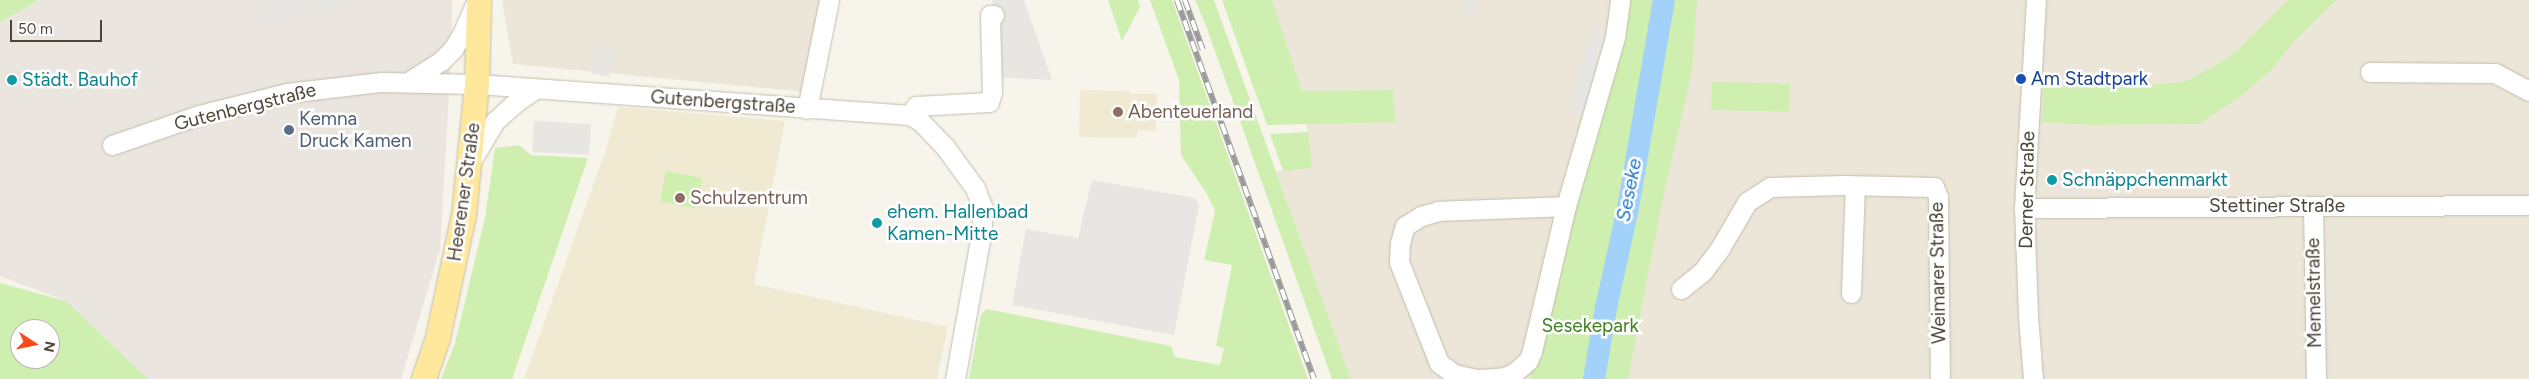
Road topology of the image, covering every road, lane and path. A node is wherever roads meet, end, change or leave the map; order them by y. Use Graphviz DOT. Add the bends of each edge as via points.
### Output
graph roads {
  1 [pos="478,0"];
  2 [pos="829,0"];
  3 [pos="1620,0"];
  4 [pos="2036,0"];
  5 [pos="994,15"];
  6 [pos="2370,72"];
  7 [pos="410,82"];
  8 [pos="477,84"];
  9 [pos="535,89"];
  10 [pos="2529,91"];
  11 [pos="807,108"];
  12 [pos="910,114"];
  13 [pos="112,145"];
  14 [pos="471,161"];
  15 [pos="1855,186"];
  16 [pos="2529,205"];
  17 [pos="1566,206"];
  18 [pos="2313,206"];
  19 [pos="2024,208"];
  20 [pos="1681,288"];
  21 [pos="1852,293"];
  22 [pos="424,379"];
  23 [pos="955,379"];
  24 [pos="1478,379"];
  25 [pos="1940,379"];
  26 [pos="2034,379"];
  27 [pos="2316,379"];
  1 -- 7 [label="street" via="453,49"];
  1 -- 8 [label="main road, Heerener Straße"];
  2 -- 11 [label="street"];
  3 -- 17 [label="street" via="1615,37"];
  4 -- 19 [label="street, Derner Straße"];
  5 -- 12 [label="street, Gutenbergstraße" via="990,15 992,92 989,102 916,106"];
  6 -- 10 [label="street" via="2495,73"];
  7 -- 8 [label="street, Gutenbergstraße"];
  7 -- 13 [label="street, Gutenbergstraße" via="286,93 199,115"];
  8 -- 9 [label="street, Gutenbergstraße"];
  8 -- 14 [label="main road, Heerener Straße"];
  9 -- 11 [label="street, Gutenbergstraße"];
  9 -- 14 [label="street" via="495,121"];
  11 -- 12 [label="street, Gutenbergstraße"];
  12 -- 23 [label="street" via="945,147 975,188 982,206 982,229"];
  14 -- 22 [label="main road, Heerener Straße" via="459,249 438,338"];
  15 -- 20 [label="street, Weimarer Straße" via="1770,187 1758,193 1747,202 1703,271"];
  15 -- 21 [label="street"];
  15 -- 25 [label="street, Weimarer Straße" via="1934,187 1938,197"];
  16 -- 18 [label="street, Stettiner Straße"];
  17 -- 24 [label="street" via="1528,361 1521,369 1505,377"];
  17 -- 24 [label="street" via="1438,211 1405,226 1400,243 1400,262 1439,363 1454,374"];
  18 -- 19 [label="street, Stettiner Straße"];
  18 -- 27 [label="street, Memelstraße"];
  19 -- 26 [label="street, Derner Straße"];
}
